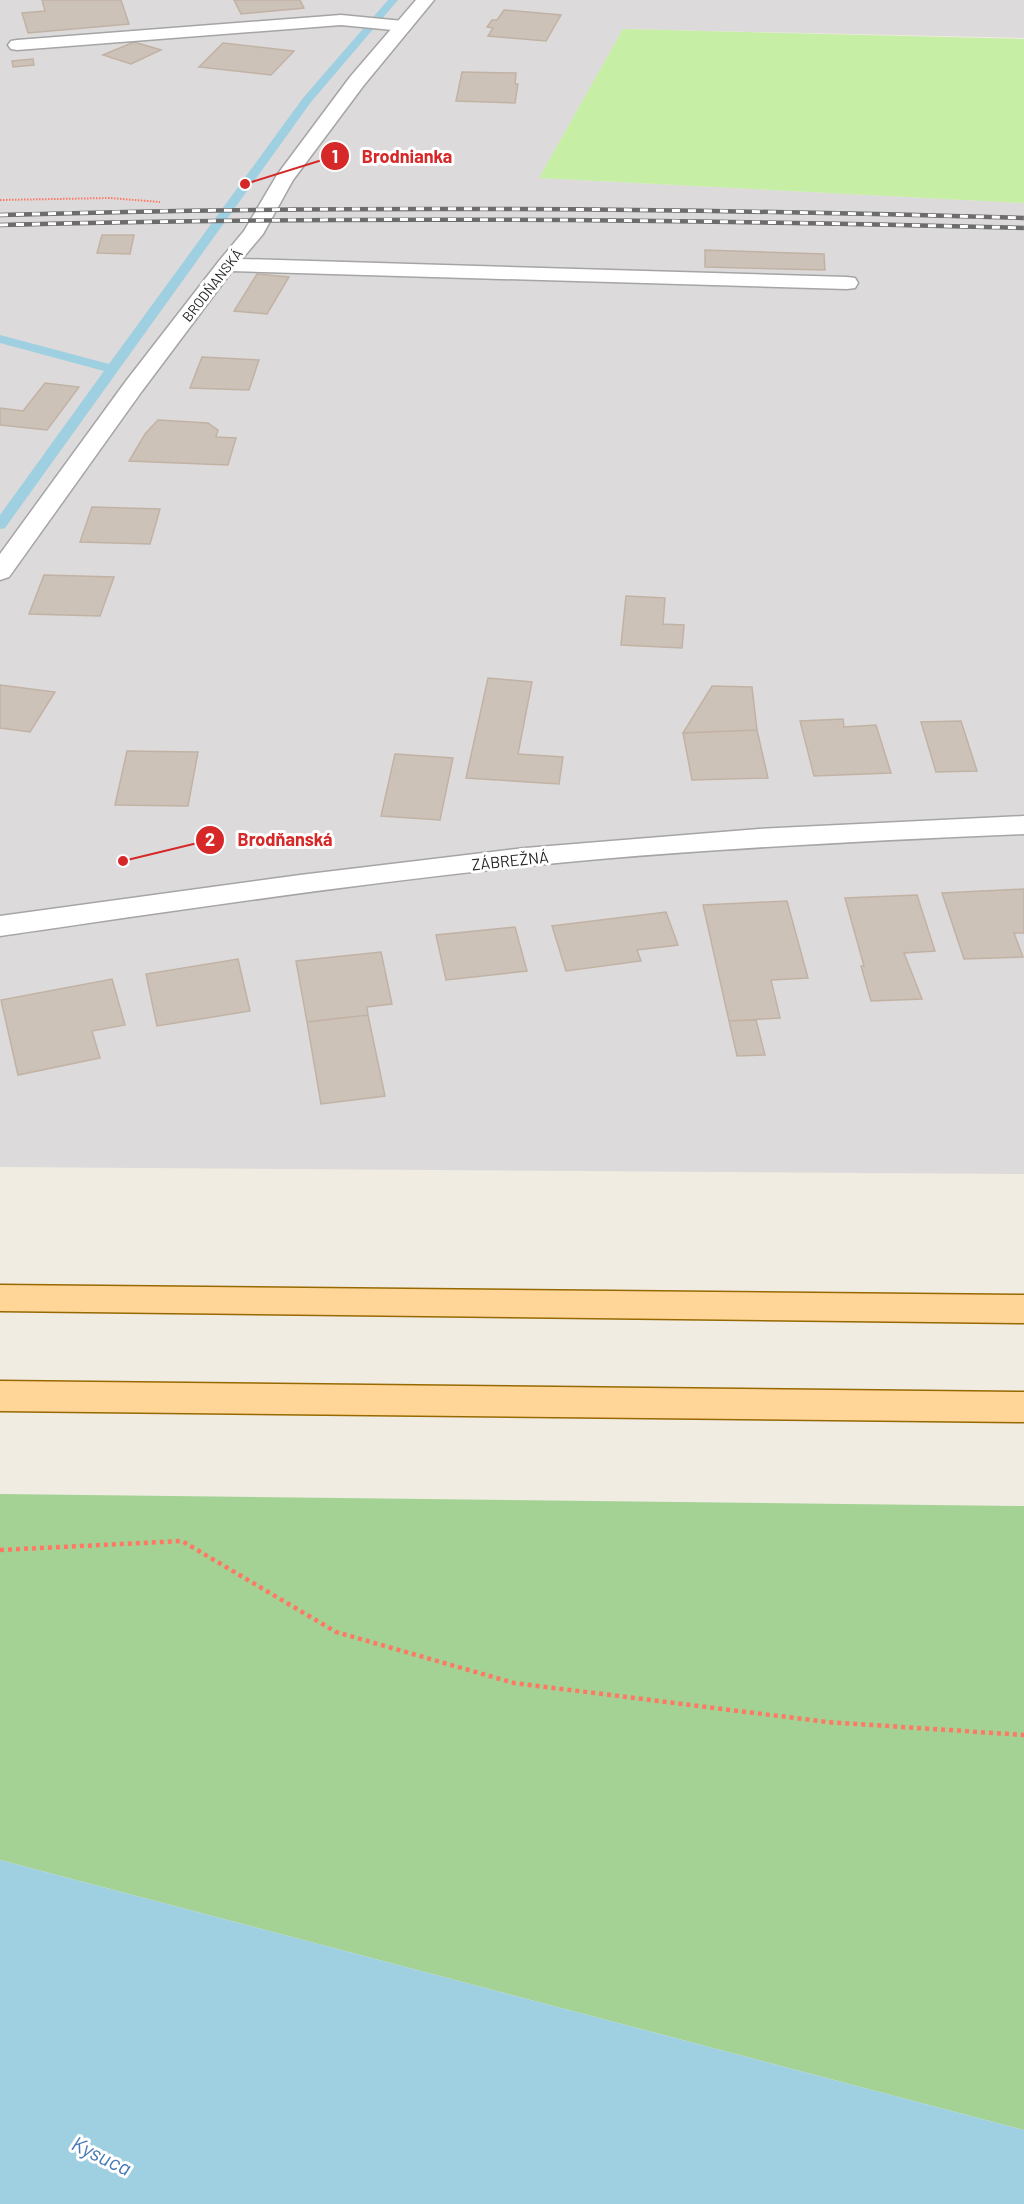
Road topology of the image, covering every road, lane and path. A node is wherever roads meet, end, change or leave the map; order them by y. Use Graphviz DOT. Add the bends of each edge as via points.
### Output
graph roads {
  1 [pos="330,0"];
  2 [pos="425,0"];
  3 [pos="341,20"];
  4 [pos="395,25"];
  5 [pos="17,45"];
  6 [pos="0,200"];
  7 [pos="160,202"];
  8 [pos="226,265"];
  9 [pos="847,283"];
  10 [pos="0,572"];
  11 [pos="1024,825"];
  12 [pos="0,926"];
  13 [pos="0,1298"];
  14 [pos="1024,1309"];
  15 [pos="0,1396"];
  16 [pos="1024,1407"];
  17 [pos="0,1550"];
  18 [pos="1024,1735"];
  1 -- 3 [label="street"];
  2 -- 4 [label="street, BRODŇANSKÁ"];
  3 -- 4 [label="street"];
  3 -- 5 [label="street"];
  4 -- 8 [label="street, BRODŇANSKÁ" via="284,179 253,234"];
  6 -- 7 [label="path" via="110,198"];
  8 -- 9 [label="street"];
  8 -- 10 [label="street, BRODŇANSKÁ"];
  11 -- 12 [label="street, ZÁBREŽNÁ" via="600,850 301,883"];
  13 -- 14 [label="main road"];
  15 -- 16 [label="main road"];
  17 -- 18 [label="path" via="182,1540 336,1632 514,1683 827,1722"];
}
